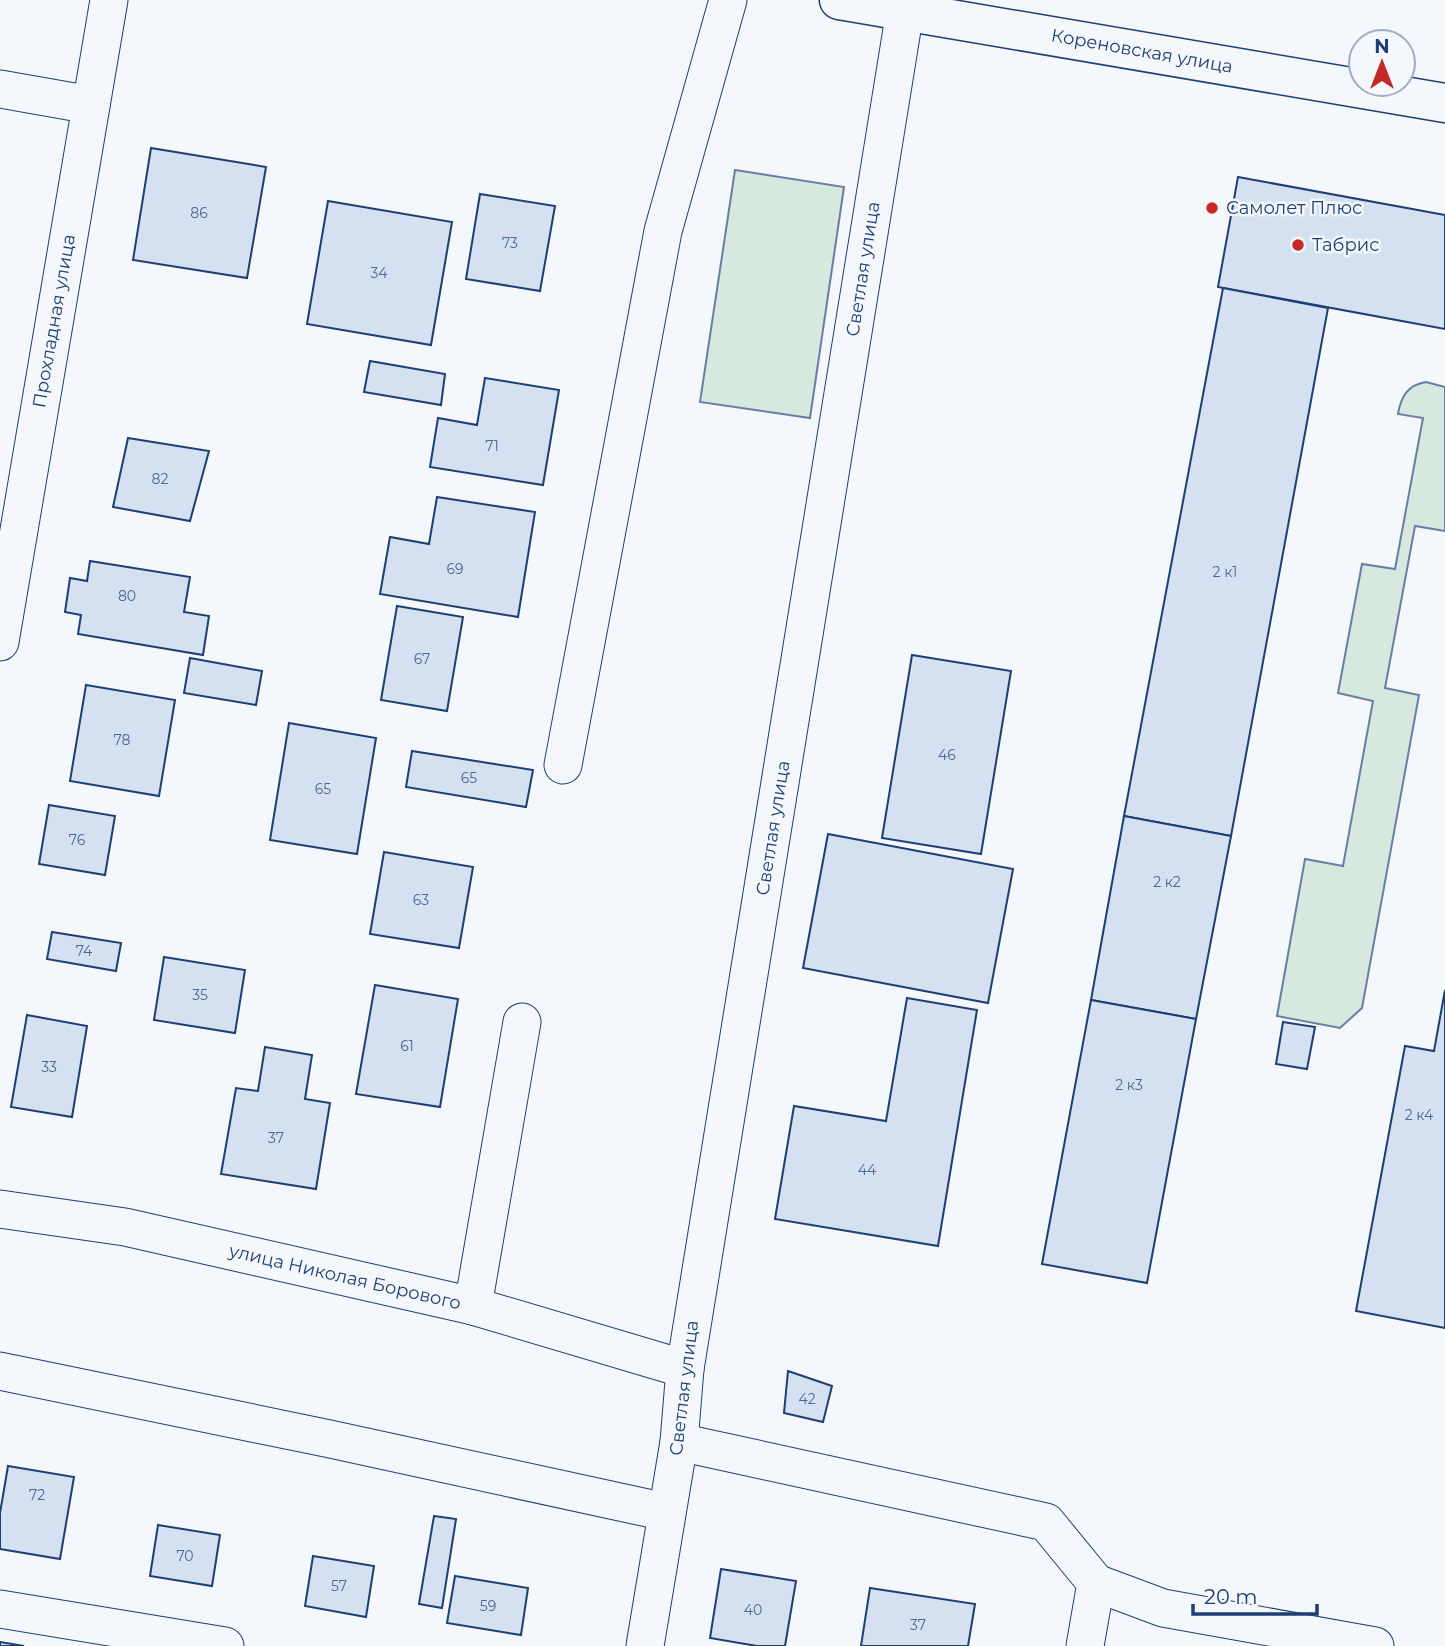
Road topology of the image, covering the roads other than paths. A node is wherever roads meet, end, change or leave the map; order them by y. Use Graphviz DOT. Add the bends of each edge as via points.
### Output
graph roads {
  1 [pos="109,0"];
  2 [pos="728,0"];
  3 [pos="839,0"];
  4 [pos="905,11"];
  5 [pos="0,89"];
  6 [pos="1445,103"];
  7 [pos="91,105"];
  8 [pos="0,642"];
  9 [pos="563,765"];
  10 [pos="522,1022"];
  11 [pos="0,1209"];
  12 [pos="473,1306"];
  13 [pos="685,1369"];
  14 [pos="0,1371"];
  15 [pos="679,1442"];
  16 [pos="666,1512"];
  17 [pos="1096,1583"];
  18 [pos="0,1609"];
  19 [pos="225,1646"];
  20 [pos="645,1646"];
  21 [pos="1085,1646"];
  22 [pos="1375,1646"];
  1 -- 7 [label="street, Прохладная улица"];
  2 -- 9 [label="street" via="663,231"];
  3 -- 4 [label="street, Кореновская улица"];
  4 -- 6 [label="street, Кореновская улица"];
  4 -- 13 [label="street, Светлая улица"];
  5 -- 7 [label="street"];
  7 -- 8 [label="street, Прохладная улица"];
  10 -- 12 [label="street"];
  11 -- 12 [label="street, улица Николая Борового" via="125,1227"];
  12 -- 13 [label="street, улица Николая Борового"];
  13 -- 15 [label="street, Светлая улица"];
  14 -- 16 [label="street"];
  15 -- 16 [label="street, Светлая улица"];
  15 -- 17 [label="street" via="1045,1522"];
  16 -- 20 [label="street, Светлая улица"];
  17 -- 21 [label="street"];
  17 -- 22 [label="street" via="1163,1608"];
  18 -- 19 [label="street"];
}
